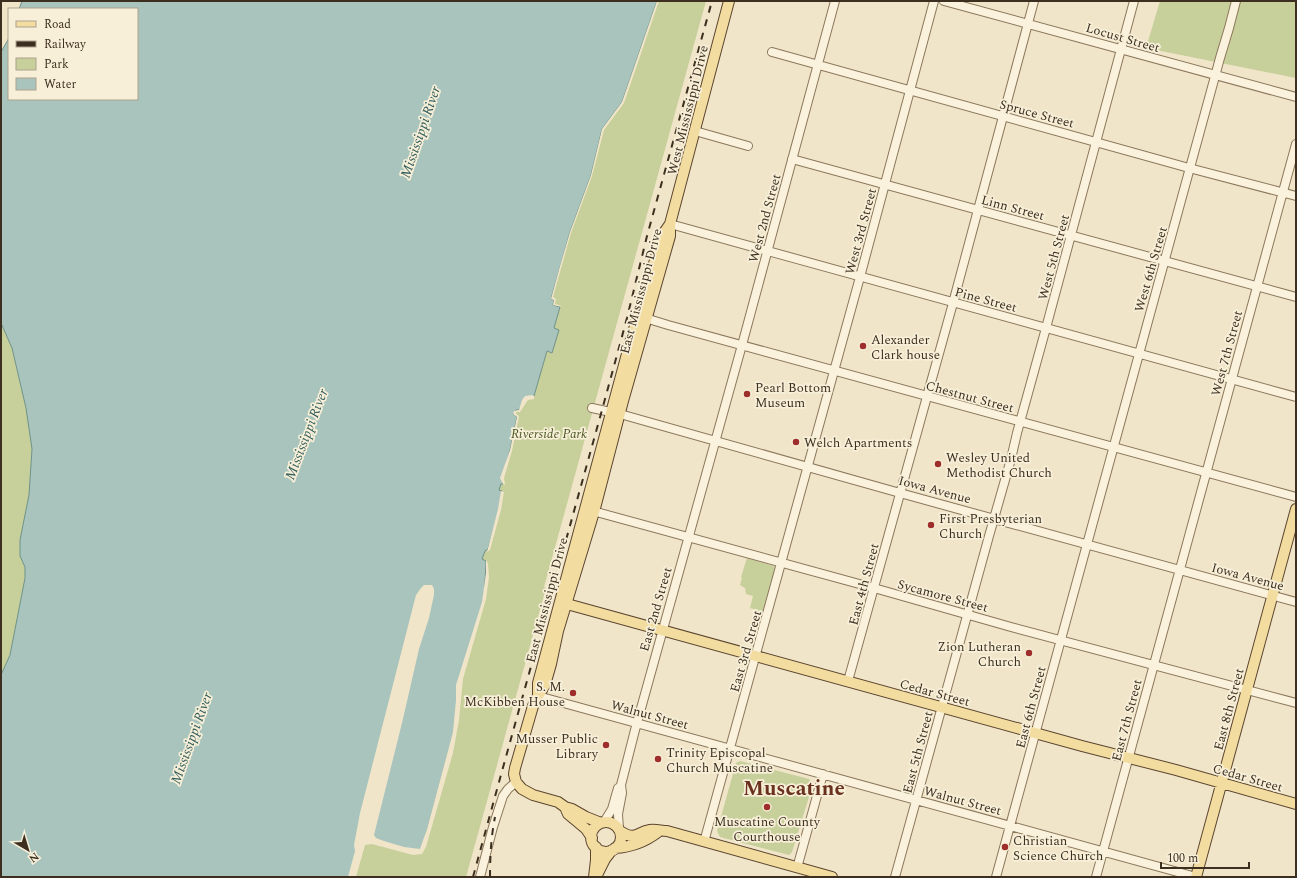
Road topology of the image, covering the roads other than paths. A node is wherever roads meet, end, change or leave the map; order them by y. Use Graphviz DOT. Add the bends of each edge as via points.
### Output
graph roads {
  1 [pos="729,1"];
  2 [pos="835,1"];
  3 [pos="934,1"];
  4 [pos="944,1"];
  5 [pos="1034,1"];
  6 [pos="1134,1"];
  7 [pos="1236,1"];
  8 [pos="1028,24"];
  9 [pos="1121,49"];
  10 [pos="772,52"];
  11 [pos="817,66"];
  12 [pos="1215,75"];
  13 [pos="910,91"];
  14 [pos="1296,97"];
  15 [pos="1004,116"];
  16 [pos="695,131"];
  17 [pos="1096,142"];
  18 [pos="1296,144"];
  19 [pos="748,146"];
  20 [pos="792,159"];
  21 [pos="1190,168"];
  22 [pos="885,184"];
  23 [pos="1283,192"];
  24 [pos="1296,196"];
  25 [pos="978,210"];
  26 [pos="670,224"];
  27 [pos="1071,235"];
  28 [pos="767,251"];
  29 [pos="1164,261"];
  30 [pos="860,277"];
  31 [pos="1257,286"];
  32 [pos="1296,297"];
  33 [pos="953,303"];
  34 [pos="643,317"];
  35 [pos="1046,328"];
  36 [pos="742,345"];
  37 [pos="1139,354"];
  38 [pos="834,371"];
  39 [pos="1231,379"];
  40 [pos="927,396"];
  41 [pos="1296,397"];
  42 [pos="592,408"];
  43 [pos="615,413"];
  44 [pos="1020,422"];
  45 [pos="715,441"];
  46 [pos="1114,447"];
  47 [pos="808,466"];
  48 [pos="1206,473"];
  49 [pos="900,493"];
  50 [pos="1296,497"];
  51 [pos="584,509"];
  52 [pos="1296,509"];
  53 [pos="594,512"];
  54 [pos="994,518"];
  55 [pos="688,537"];
  56 [pos="1087,544"];
  57 [pos="782,563"];
  58 [pos="1180,569"];
  59 [pos="874,588"];
  60 [pos="1273,595"];
  61 [pos="1296,602"];
  62 [pos="567,604"];
  63 [pos="967,614"];
  64 [pos="662,630"];
  65 [pos="1060,639"];
  66 [pos="756,656"];
  67 [pos="1154,665"];
  68 [pos="848,681"];
  69 [pos="1246,690"];
  70 [pos="538,696"];
  71 [pos="1296,703"];
  72 [pos="942,708"];
  73 [pos="637,723"];
  74 [pos="1035,732"];
  75 [pos="730,749"];
  76 [pos="1128,758"];
  77 [pos="823,774"];
  78 [pos="516,782"];
  79 [pos="1221,783"];
  80 [pos="621,784"];
  81 [pos="917,800"];
  82 [pos="1296,804"];
  83 [pos="565,807"];
  84 [pos="602,822"];
  85 [pos="1009,826"];
  86 [pos="619,830"];
  87 [pos="659,830"];
  88 [pos="704,842"];
  89 [pos="594,843"];
  90 [pos="614,849"];
  91 [pos="1103,851"];
  92 [pos="797,868"];
  93 [pos="480,877"];
  94 [pos="595,877"];
  95 [pos="832,877"];
  96 [pos="895,877"];
  97 [pos="996,877"];
  98 [pos="1096,877"];
  99 [pos="1196,877"];
  1 -- 16 [label="main road, West Mississippi Drive"];
  2 -- 11 [label="street, West 2nd Street"];
  3 -- 13 [label="street, West 3rd Street"];
  4 -- 8 [label="street, Locust Street"];
  5 -- 8 [label="street, East 4th Street"];
  6 -- 9 [label="street, West 5th Street"];
  7 -- 12 [label="street, West 6th Street"];
  8 -- 9 [label="street, Locust Street"];
  8 -- 15 [label="street, East 4th Street"];
  9 -- 12 [label="street, Locust Street"];
  9 -- 17 [label="street, West 5th Street"];
  10 -- 11 [label="street, Spruce Street"];
  11 -- 13 [label="street, Spruce Street"];
  11 -- 20 [label="street, West 2nd Street"];
  12 -- 14 [label="street, Locust Street"];
  12 -- 21 [label="street, West 6th Street"];
  13 -- 15 [label="street, Spruce Street"];
  13 -- 22 [label="street, West 3rd Street"];
  15 -- 17 [label="street, Spruce Street"];
  15 -- 25 [label="street, East 4th Street"];
  16 -- 19 [label="street"];
  16 -- 26 [label="main road, West Mississippi Drive"];
  17 -- 21 [label="street, Spruce Street"];
  17 -- 27 [label="street, West 5th Street"];
  18 -- 23 [label="street, West 7th Street"];
  20 -- 22 [label="street, Linn Street"];
  20 -- 28 [label="street, West 2nd Street"];
  21 -- 23 [label="street, Spruce Street"];
  21 -- 29 [label="street, West 6th Street"];
  22 -- 25 [label="street, Linn Street"];
  22 -- 30 [label="street, West 3rd Street"];
  23 -- 24 [label="street, Spruce Street"];
  23 -- 31 [label="street, West 7th Street"];
  25 -- 27 [label="street, Linn Street"];
  25 -- 33 [label="street, East 4th Street"];
  26 -- 28 [label="street, Pine Street"];
  26 -- 34 [label="main road, East Mississippi Drive" via="670,236"];
  27 -- 29 [label="street, Linn Street"];
  27 -- 35 [label="street, West 5th Street"];
  28 -- 30 [label="street, Pine Street"];
  28 -- 36 [label="street, West 2nd Street"];
  29 -- 31 [label="street, Linn Street"];
  29 -- 37 [label="street, West 6th Street"];
  30 -- 33 [label="street, Pine Street"];
  30 -- 38 [label="street, West 3rd Street"];
  31 -- 32 [label="street, Linn Street"];
  31 -- 39 [label="street, West 7th Street"];
  33 -- 35 [label="street, Pine Street"];
  33 -- 40 [label="street, East 4th Street"];
  34 -- 36 [label="street, Chestnut Street"];
  34 -- 43 [label="main road, East Mississippi Drive"];
  35 -- 37 [label="street, Pine Street"];
  35 -- 44 [label="street, West 5th Street"];
  36 -- 38 [label="street, Chestnut Street"];
  36 -- 45 [label="street, West 2nd Street"];
  37 -- 39 [label="street, Pine Street"];
  37 -- 46 [label="street, West 6th Street"];
  38 -- 40 [label="street, Chestnut Street"];
  38 -- 47 [label="street, West 3rd Street"];
  39 -- 41 [label="street, Pine Street"];
  39 -- 48 [label="street, West 7th Street"];
  40 -- 44 [label="street, Chestnut Street"];
  40 -- 49 [label="street, East 4th Street"];
  42 -- 43 [label="street, Iowa Avenue"];
  43 -- 45 [label="street, Iowa Avenue"];
  43 -- 51 [label="main road, East Mississippi Drive"];
  43 -- 53 [label="main road, East Mississippi Drive"];
  44 -- 46 [label="street, Chestnut Street"];
  44 -- 54 [label="street, West 5th Street"];
  45 -- 47 [label="street, Iowa Avenue"];
  45 -- 55 [label="street, East 2nd Street"];
  46 -- 48 [label="street, Chestnut Street"];
  46 -- 56 [label="street, West 6th Street"];
  47 -- 49 [label="street, Iowa Avenue"];
  47 -- 57 [label="street, East 3rd Street"];
  48 -- 50 [label="street, Chestnut Street"];
  48 -- 58 [label="street, West 7th Street"];
  49 -- 54 [label="street, Iowa Avenue"];
  49 -- 59 [label="street, East 4th Street"];
  51 -- 53 [label="street, Sycamore Street"];
  51 -- 70 [label="main road, East Mississippi Drive" via="538,683"];
  52 -- 60 [label="main road, East 8th Street"];
  53 -- 55 [label="street, Sycamore Street"];
  53 -- 62 [label="main road, East Mississippi Drive"];
  54 -- 56 [label="street, Iowa Avenue"];
  54 -- 63 [label="street, East 5th Street"];
  55 -- 57 [label="street, Sycamore Street"];
  55 -- 64 [label="street, East 2nd Street"];
  56 -- 58 [label="street, Iowa Avenue"];
  56 -- 65 [label="street, East 6th Street"];
  57 -- 59 [label="street, Sycamore Street"];
  57 -- 66 [label="street, East 3rd Street"];
  58 -- 60 [label="street, Iowa Avenue"];
  58 -- 67 [label="street, East 7th Street"];
  59 -- 63 [label="street, Sycamore Street"];
  59 -- 68 [label="street, East 4th Street"];
  60 -- 61 [label="street, Iowa Avenue"];
  60 -- 69 [label="main road, East 8th Street"];
  62 -- 64 [label="main road, Cedar Street"];
  62 -- 70 [label="main road, East Mississippi Drive" via="545,685"];
  63 -- 65 [label="street, Sycamore Street"];
  63 -- 72 [label="street, East 5th Street"];
  64 -- 66 [label="main road, Cedar Street"];
  64 -- 73 [label="street, East 2nd Street"];
  65 -- 67 [label="street, Sycamore Street"];
  65 -- 74 [label="street, East 6th Street"];
  66 -- 68 [label="main road, Cedar Street"];
  66 -- 75 [label="street, East 3rd Street"];
  67 -- 69 [label="street, Sycamore Street"];
  67 -- 76 [label="street, East 7th Street"];
  68 -- 72 [label="main road, Cedar Street"];
  69 -- 71 [label="street, Sycamore Street"];
  69 -- 79 [label="main road, East 8th Street"];
  70 -- 73 [label="street, Walnut Street"];
  70 -- 78 [label="main road, East Mississippi Drive" via="517,761 514,774"];
  72 -- 74 [label="main road, Cedar Street"];
  72 -- 81 [label="street, East 5th Street"];
  73 -- 75 [label="street, Walnut Street"];
  73 -- 80 [label="street, East 2nd Street"];
  74 -- 76 [label="main road, Cedar Street"];
  74 -- 85 [label="street, East 6th Street"];
  75 -- 77 [label="street, Walnut Street"];
  75 -- 88 [label="street, East 3rd Street"];
  76 -- 79 [label="main road, Cedar Street"];
  76 -- 91 [label="street, East 7th Street"];
  77 -- 81 [label="street, Walnut Street"];
  77 -- 92 [label="street"];
  78 -- 83 [label="main road" via="522,789"];
  78 -- 93 [label="street" via="504,796"];
  79 -- 82 [label="main road, Cedar Street"];
  79 -- 99 [label="main road, East 8th Street"];
  80 -- 84 [label="street, East 2nd Street" via="610,812"];
  80 -- 86 [label="street, East 2nd Street"];
  81 -- 85 [label="street, Walnut Street"];
  81 -- 96 [label="street, East 5th Street"];
  83 -- 84 [label="main road"];
  83 -- 89 [label="main road" via="568,814 586,829"];
  84 -- 86 [label="main road" via="612,823"];
  84 -- 89 [label="main road" via="593,830"];
  85 -- 91 [label="street, Walnut Street"];
  85 -- 97 [label="street, East 6th Street"];
  86 -- 87 [label="main road" via="636,836 650,830"];
  86 -- 90 [label="main road" via="620,842"];
  87 -- 88 [label="main road"];
  87 -- 90 [label="main road" via="634,846"];
  88 -- 92 [label="main road"];
  89 -- 90 [label="main road" via="604,851"];
  89 -- 94 [label="main road"];
  90 -- 94 [label="main road"];
  91 -- 98 [label="street, East 7th Street"];
  91 -- 99 [label="street, Walnut Street"];
  92 -- 95 [label="main road"];
}
